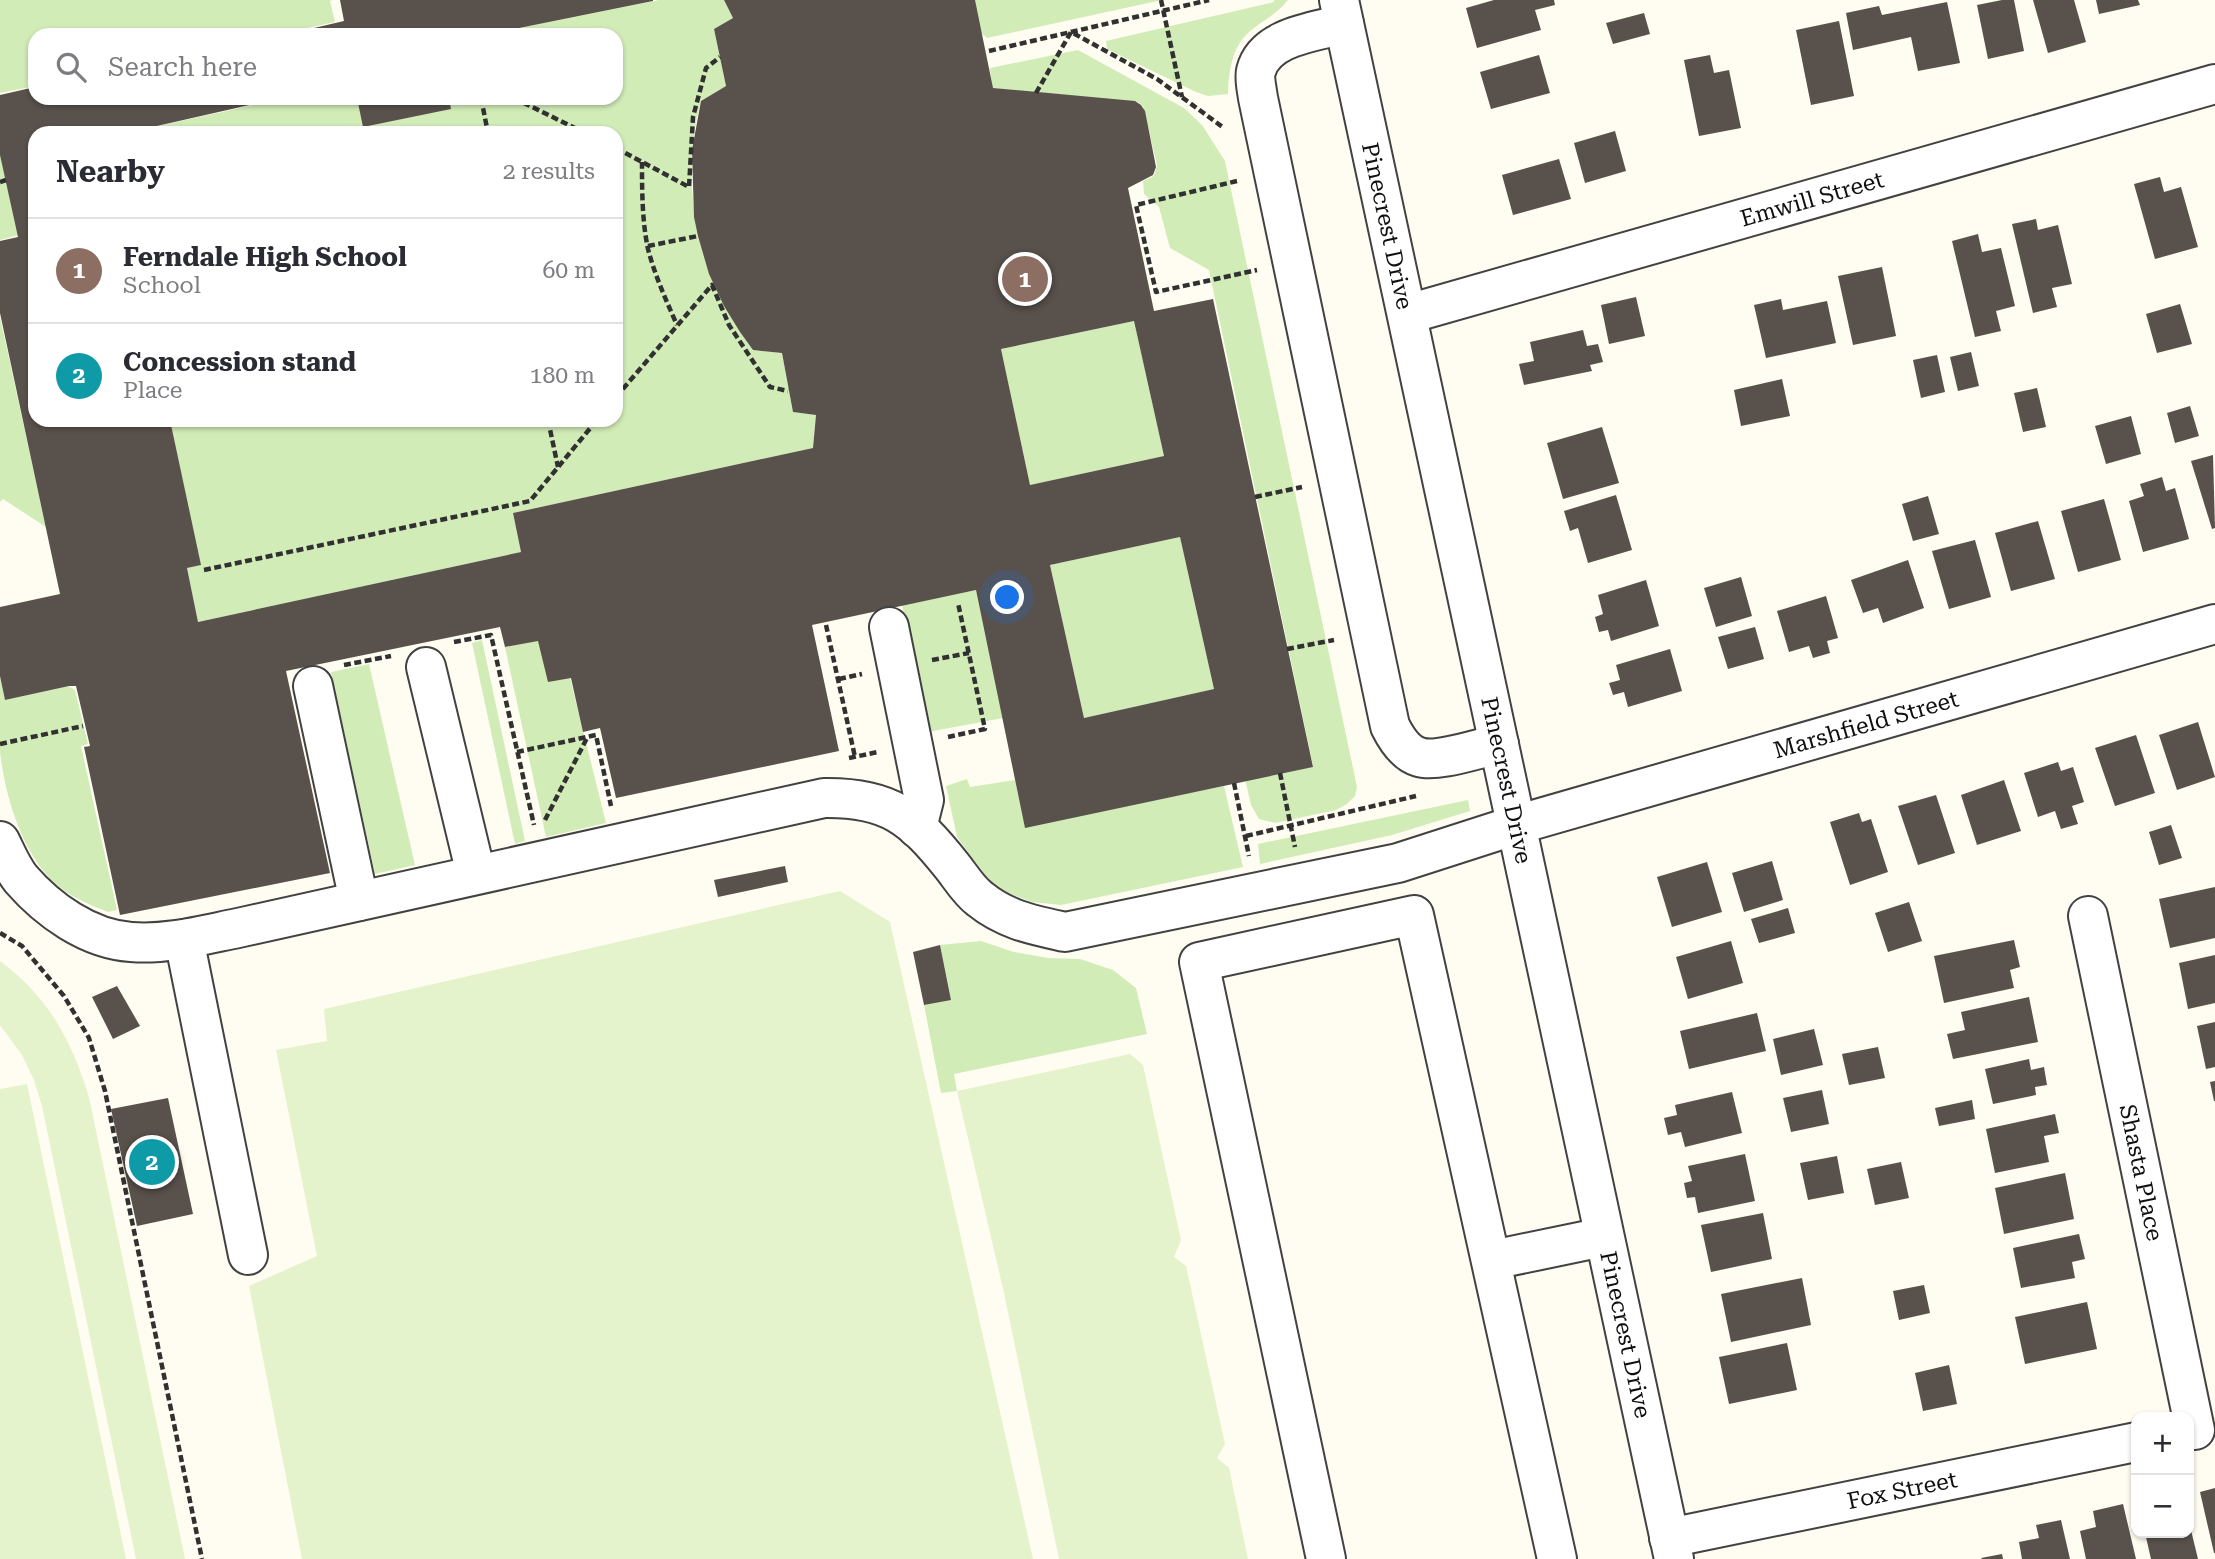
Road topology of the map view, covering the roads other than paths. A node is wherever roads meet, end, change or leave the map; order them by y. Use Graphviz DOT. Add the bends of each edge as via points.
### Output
graph roads {
  1 [pos="1342,12"];
  2 [pos="2215,84"];
  3 [pos="1408,314"];
  4 [pos="2215,624"];
  5 [pos="889,627"];
  6 [pos="426,667"];
  7 [pos="313,686"];
  8 [pos="1499,744"];
  9 [pos="1516,825"];
  10 [pos="917,828"];
  11 [pos="0,841"];
  12 [pos="476,874"];
  13 [pos="359,901"];
  14 [pos="2088,916"];
  15 [pos="184,939"];
  16 [pos="1603,1237"];
  17 [pos="248,1255"];
  18 [pos="1492,1260"];
  19 [pos="2200,1429"];
  20 [pos="2131,1443"];
  21 [pos="1672,1549"];
  22 [pos="1326,1559"];
  23 [pos="1557,1559"];
  1 -- 3 [label="street, Pinecrest Drive"];
  1 -- 8 [label="street" via="1265,52 1255,72 1390,726 1400,744 1417,757"];
  2 -- 3 [label="street, Emwill Street"];
  3 -- 8 [label="street, Pinecrest Drive"];
  4 -- 9 [label="street, Marshfield Street"];
  5 -- 10 [label="street" via="924,800"];
  6 -- 12 [label="street"];
  7 -- 13 [label="street"];
  8 -- 9 [label="street, Pinecrest Drive"];
  9 -- 10 [label="street, Marshfield Street" via="1398,863 1065,932 1015,921 978,898"];
  9 -- 16 [label="street, Pinecrest Drive"];
  10 -- 12 [label="street, Marshfield Street" via="886,806 824,798"];
  11 -- 15 [label="street, Marshfield Street" via="19,877 59,915 98,935 131,942"];
  12 -- 13 [label="street, Marshfield Street"];
  13 -- 15 [label="street, Marshfield Street"];
  14 -- 19 [label="street, Shasta Place"];
  15 -- 17 [label="street"];
  16 -- 18 [label="street"];
  16 -- 21 [label="street, Pinecrest Drive"];
  18 -- 22 [label="street" via="1414,915 1199,962"];
  18 -- 23 [label="street"];
  20 -- 21 [label="street, Fox Street"];
}
